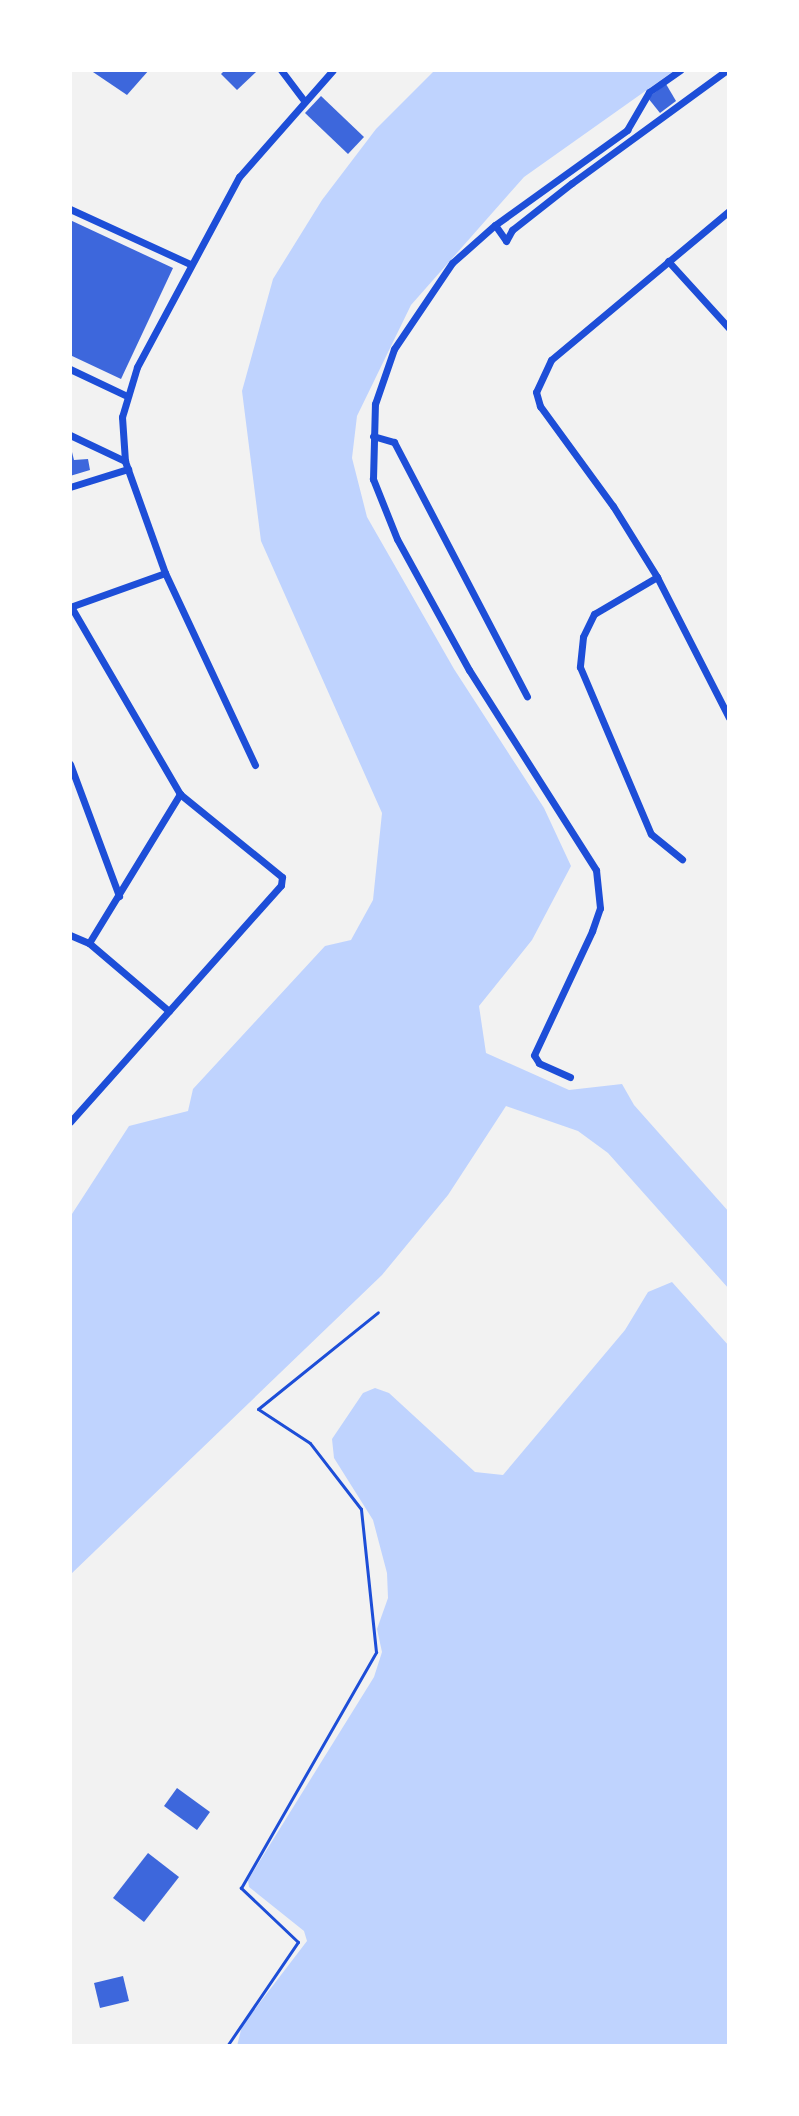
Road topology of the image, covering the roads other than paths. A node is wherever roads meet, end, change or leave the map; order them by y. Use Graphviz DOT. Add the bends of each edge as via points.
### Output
graph roads {
  1 [pos="281,70"];
  2 [pos="333,70"];
  3 [pos="680,70"];
  4 [pos="727,70"];
  5 [pos="303,99"];
  6 [pos="70,209"];
  7 [pos="729,211"];
  8 [pos="495,225"];
  9 [pos="668,261"];
  10 [pos="190,264"];
  11 [pos="729,328"];
  12 [pos="70,369"];
  13 [pos="125,395"];
  14 [pos="70,435"];
  15 [pos="373,436"];
  16 [pos="127,465"];
  17 [pos="70,487"];
  18 [pos="165,573"];
  19 [pos="657,577"];
  20 [pos="71,607"];
  21 [pos="527,696"];
  22 [pos="729,717"];
  23 [pos="70,764"];
  24 [pos="255,765"];
  25 [pos="180,794"];
  26 [pos="682,859"];
  27 [pos="119,896"];
  28 [pos="70,935"];
  29 [pos="89,943"];
  30 [pos="169,1011"];
  31 [pos="570,1077"];
  32 [pos="70,1122"];
  1 -- 5 [label="street"];
  2 -- 5 [label="street"];
  3 -- 8 [label="street" via="649,92 627,130"];
  4 -- 8 [label="street" via="584,174 512,230 506,241"];
  5 -- 10 [label="street" via="239,177"];
  6 -- 10 [label="street"];
  7 -- 9 [label="street"];
  8 -- 15 [label="street" via="452,263 394,349 380,379"];
  9 -- 11 [label="street"];
  9 -- 19 [label="street" via="551,360 536,392 540,406"];
  10 -- 13 [label="street"];
  12 -- 13 [label="street"];
  13 -- 16 [label="street"];
  14 -- 16 [label="street"];
  15 -- 21 [label="street" via="394,442"];
  15 -- 31 [label="street" via="373,479 397,539 469,670 596,870 596,919 534,1055 535,1061"];
  16 -- 17 [label="street"];
  16 -- 18 [label="street"];
  18 -- 20 [label="street"];
  18 -- 24 [label="street"];
  19 -- 22 [label="street"];
  19 -- 26 [label="street" via="594,614 583,637 580,667 651,834"];
  20 -- 25 [label="street"];
  23 -- 27 [label="street"];
  25 -- 27 [label="street"];
  25 -- 30 [label="street" via="282,877 281,885"];
  27 -- 29 [label="street"];
  28 -- 29 [label="street"];
  29 -- 30 [label="street"];
  30 -- 32 [label="street"];
}
